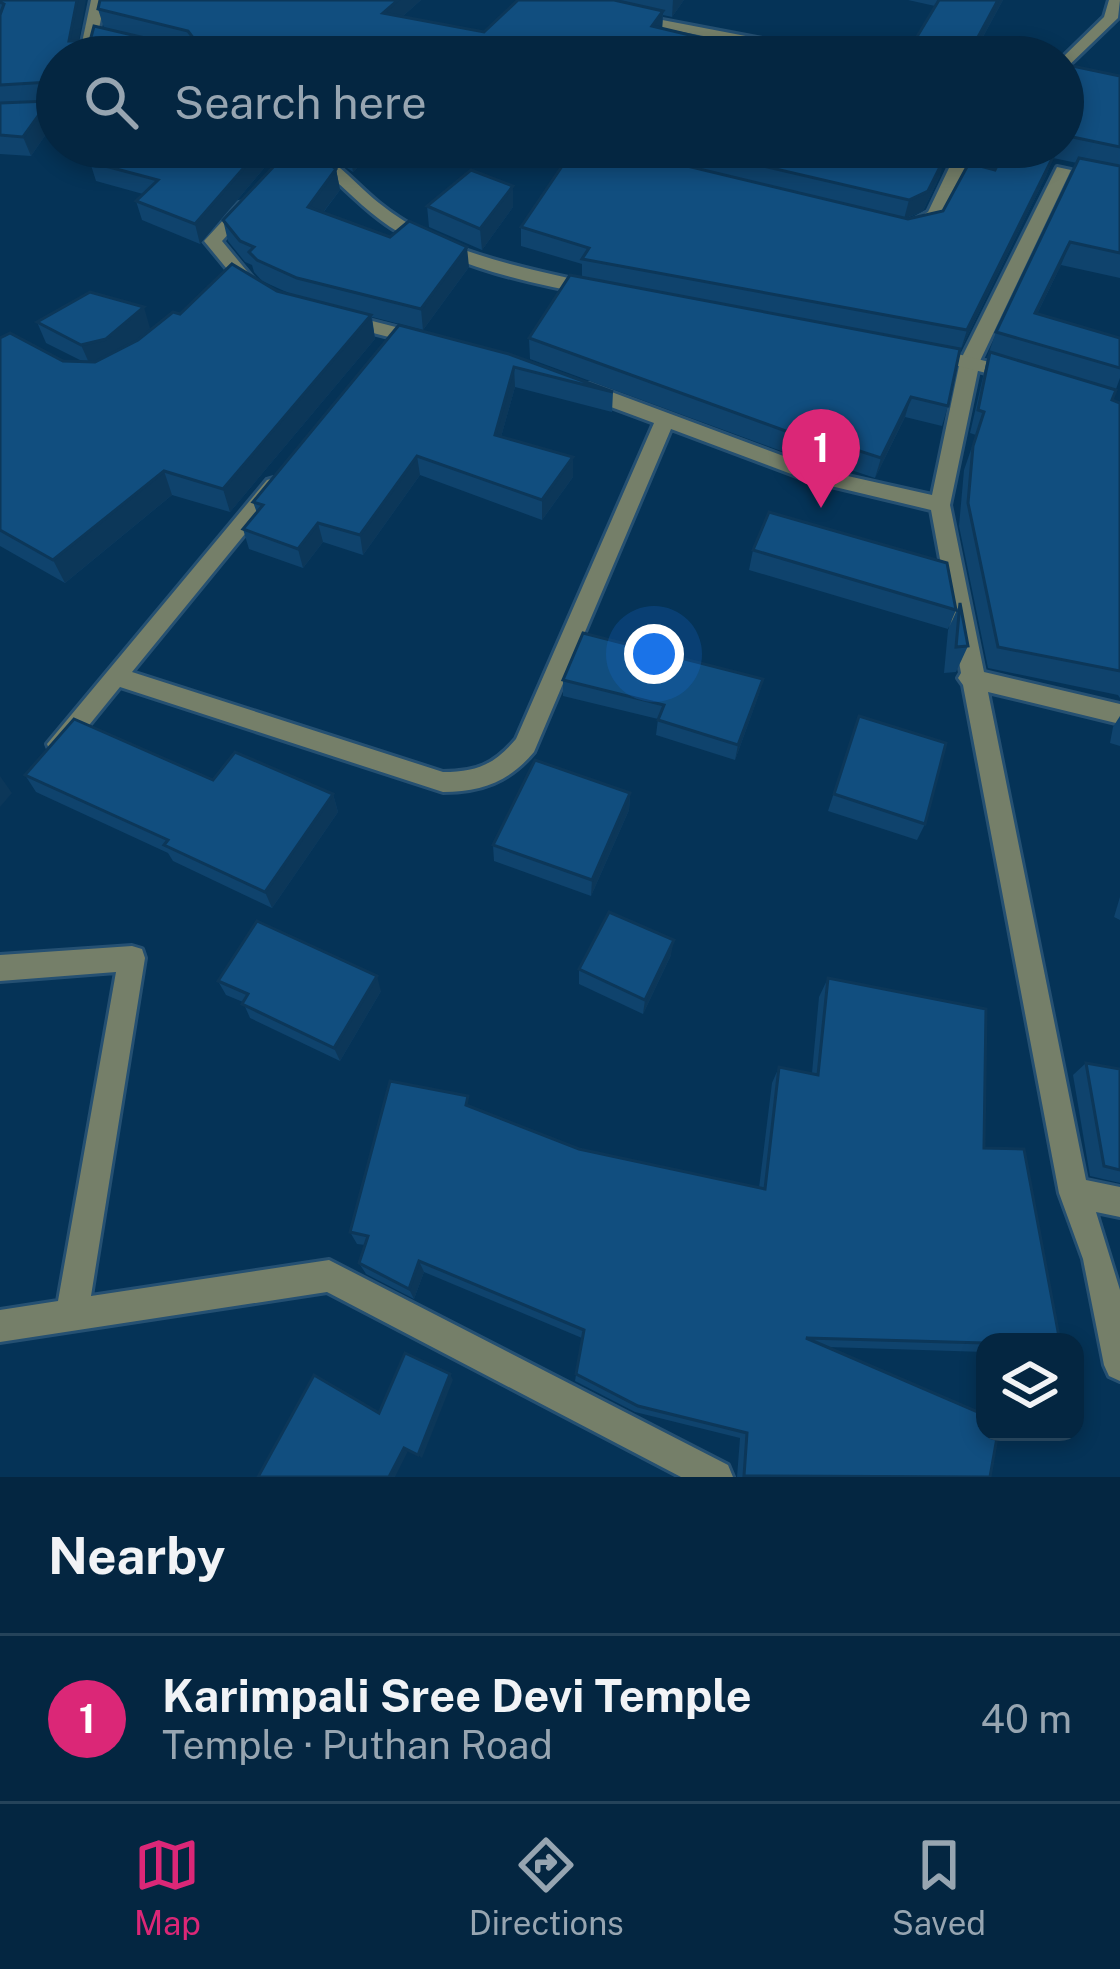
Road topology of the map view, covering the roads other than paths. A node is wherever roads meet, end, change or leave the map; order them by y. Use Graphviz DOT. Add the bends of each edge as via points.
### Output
graph roads {
  1 [pos="98,0"];
  2 [pos="1116,0"];
  3 [pos="611,14"];
  4 [pos="91,34"];
  5 [pos="100,36"];
  6 [pos="726,36"];
  7 [pos="1084,45"];
  8 [pos="332,168"];
  9 [pos="957,168"];
  10 [pos="1059,168"];
  11 [pos="256,195"];
  12 [pos="904,229"];
  13 [pos="234,271"];
  14 [pos="218,286"];
  15 [pos="618,294"];
  16 [pos="274,298"];
  17 [pos="314,312"];
  18 [pos="441,345"];
  19 [pos="904,347"];
  20 [pos="970,361"];
  21 [pos="553,378"];
  22 [pos="1034,380"];
  23 [pos="666,418"];
  24 [pos="296,459"];
  25 [pos="940,506"];
  26 [pos="115,676"];
  27 [pos="970,678"];
  28 [pos="1120,714"];
  29 [pos="52,752"];
  30 [pos="0,968"];
  31 [pos="1074,1193"];
  32 [pos="1120,1202"];
  33 [pos="72,1314"];
  34 [pos="0,1326"];
  35 [pos="1120,1365"];
  36 [pos="716,1477"];
  1 -- 4 [label="street"];
  2 -- 7 [label="street" via="1111,18"];
  3 -- 6 [label="street"];
  4 -- 5 [label="street"];
  8 -- 15 [label="street" via="379,211 442,247 529,278"];
  9 -- 12 [label="street" via="928,224"];
  10 -- 20 [label="street" via="1073,171"];
  11 -- 13 [label="street" via="213,241"];
  13 -- 14 [label="street"];
  13 -- 16 [label="street"];
  17 -- 18 [label="street" via="389,342"];
  19 -- 20 [label="street"];
  20 -- 22 [label="street"];
  20 -- 25 [label="street"];
  21 -- 23 [label="street"];
  23 -- 25 [label="street" via="817,476"];
  23 -- 26 [label="street" via="525,745 506,770 477,783 443,782"];
  24 -- 26 [label="street"];
  25 -- 27 [label="street"];
  26 -- 29 [label="street"];
  27 -- 28 [label="street"];
  27 -- 31 [label="street"];
  30 -- 33 [label="street" via="132,958"];
  31 -- 32 [label="street"];
  31 -- 35 [label="street" via="1098,1259"];
  33 -- 34 [label="street"];
  33 -- 36 [label="street" via="329,1276"];
}
